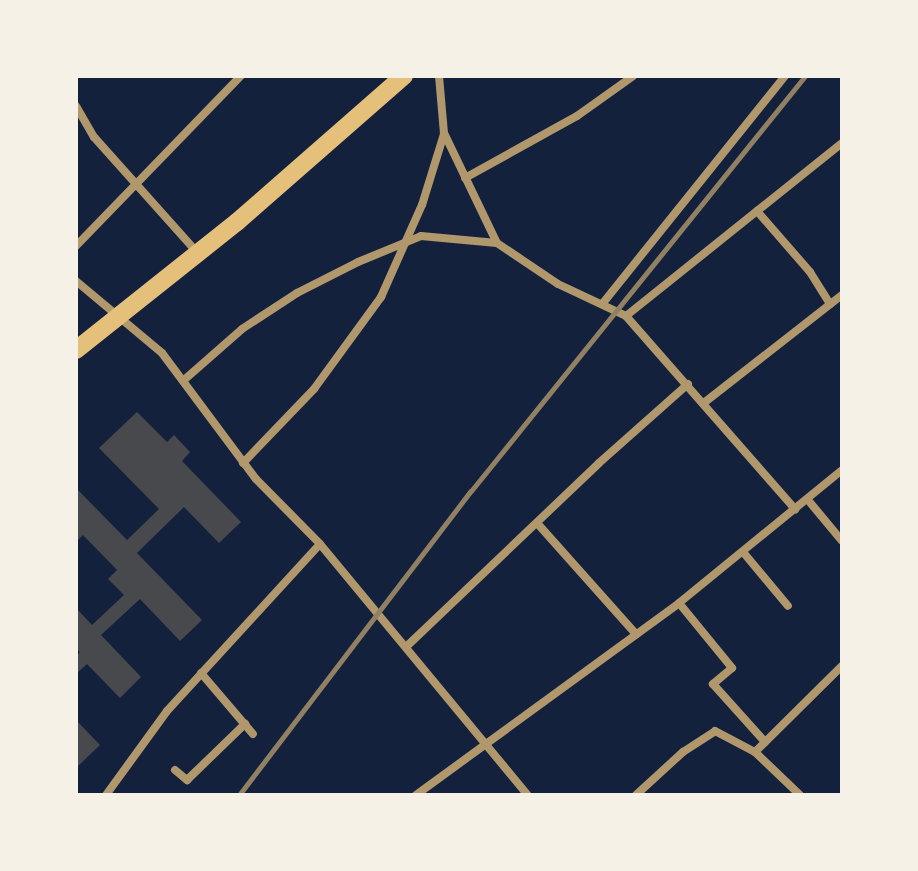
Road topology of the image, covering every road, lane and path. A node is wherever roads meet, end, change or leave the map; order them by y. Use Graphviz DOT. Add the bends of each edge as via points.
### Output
graph roads {
  1 [pos="241,76"];
  2 [pos="404,76"];
  3 [pos="439,76"];
  4 [pos="633,76"];
  5 [pos="785,76"];
  6 [pos="76,106"];
  7 [pos="444,133"];
  8 [pos="842,143"];
  9 [pos="465,178"];
  10 [pos="134,183"];
  11 [pos="757,211"];
  12 [pos="407,241"];
  13 [pos="497,243"];
  14 [pos="76,246"];
  15 [pos="197,252"];
  16 [pos="76,281"];
  17 [pos="842,295"];
  18 [pos="603,303"];
  19 [pos="830,304"];
  20 [pos="120,316"];
  21 [pos="626,316"];
  22 [pos="76,350"];
  23 [pos="184,380"];
  24 [pos="688,384"];
  25 [pos="705,402"];
  26 [pos="243,463"];
  27 [pos="842,470"];
  28 [pos="808,500"];
  29 [pos="795,509"];
  30 [pos="537,523"];
  31 [pos="842,541"];
  32 [pos="320,544"];
  33 [pos="743,552"];
  34 [pos="679,603"];
  35 [pos="788,606"];
  36 [pos="636,634"];
  37 [pos="407,646"];
  38 [pos="842,666"];
  39 [pos="201,673"];
  40 [pos="245,724"];
  41 [pos="253,734"];
  42 [pos="765,742"];
  43 [pos="485,744"];
  44 [pos="755,752"];
  45 [pos="175,770"];
  46 [pos="106,795"];
  47 [pos="416,795"];
  48 [pos="528,795"];
  49 [pos="636,795"];
  50 [pos="800,795"];
  1 -- 10 [label="street"];
  2 -- 15 [label="highway"];
  3 -- 7 [label="street"];
  4 -- 9 [label="street" via="577,116"];
  5 -- 18 [label="street"];
  6 -- 10 [label="street" via="94,137"];
  7 -- 9 [label="street"];
  7 -- 12 [label="street"];
  8 -- 11 [label="street"];
  9 -- 13 [label="street"];
  10 -- 14 [label="street"];
  10 -- 15 [label="street"];
  11 -- 19 [label="street" via="810,272"];
  11 -- 21 [label="street"];
  12 -- 13 [label="street" via="421,236"];
  12 -- 23 [label="street" via="297,293 242,329"];
  12 -- 26 [label="street" via="381,297 352,341"];
  13 -- 18 [label="street" via="558,284"];
  15 -- 20 [label="highway"];
  16 -- 20 [label="street"];
  17 -- 19 [label="street"];
  18 -- 21 [label="street"];
  19 -- 25 [label="street"];
  20 -- 22 [label="highway"];
  20 -- 23 [label="street"];
  21 -- 24 [label="street"];
  23 -- 26 [label="street"];
  24 -- 25 [label="street"];
  24 -- 30 [label="street"];
  25 -- 29 [label="street"];
  26 -- 32 [label="street"];
  27 -- 28 [label="street"];
  28 -- 29 [label="street"];
  28 -- 31 [label="street"];
  29 -- 33 [label="street"];
  30 -- 36 [label="street"];
  30 -- 37 [label="street"];
  32 -- 37 [label="street"];
  32 -- 39 [label="street"];
  33 -- 34 [label="street"];
  33 -- 35 [label="street"];
  34 -- 36 [label="street"];
  34 -- 42 [label="street" via="732,668 713,684"];
  36 -- 43 [label="street"];
  37 -- 43 [label="street"];
  38 -- 42 [label="street"];
  39 -- 40 [label="street"];
  39 -- 46 [label="street"];
  40 -- 41 [label="street"];
  40 -- 45 [label="street" via="187,780"];
  42 -- 44 [label="street"];
  43 -- 47 [label="street"];
  43 -- 48 [label="street"];
  44 -- 49 [label="street" via="715,731"];
  44 -- 50 [label="street"];
}
